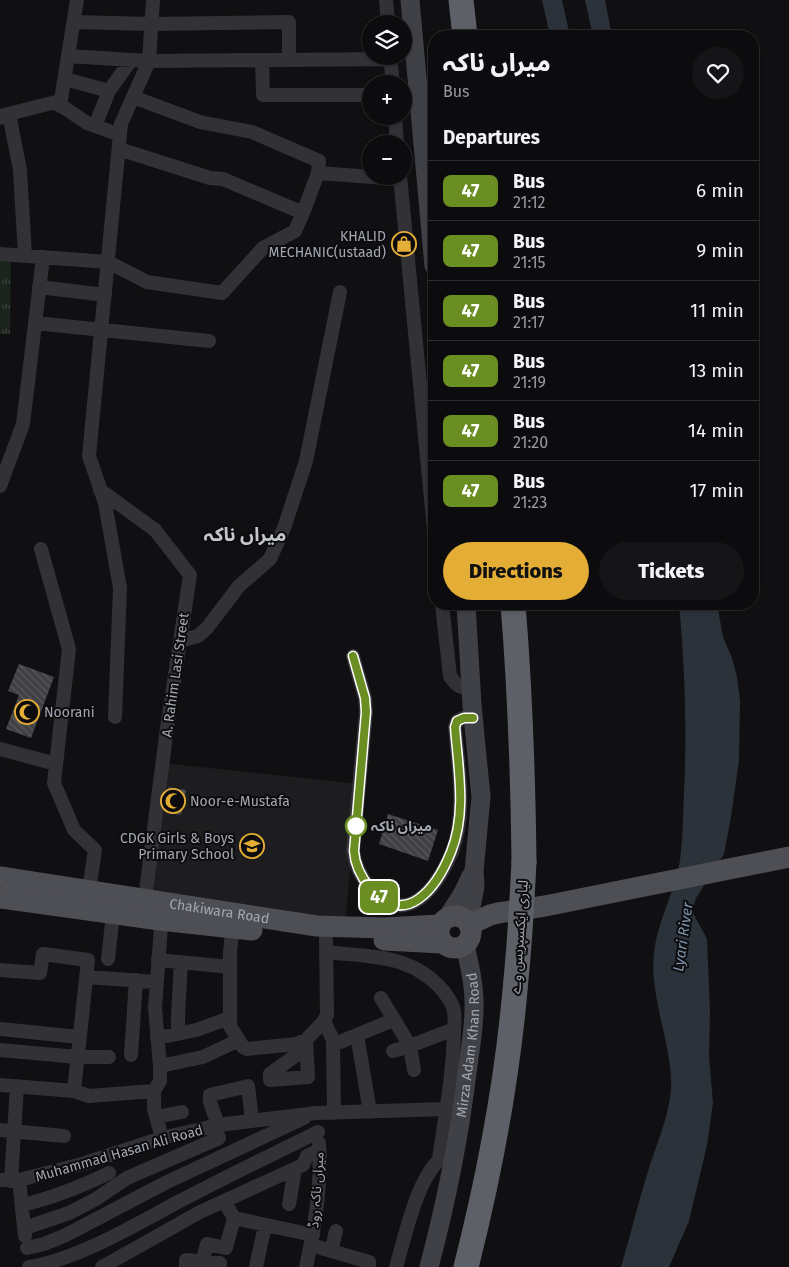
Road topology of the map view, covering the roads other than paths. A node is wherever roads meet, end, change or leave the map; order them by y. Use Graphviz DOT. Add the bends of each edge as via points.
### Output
graph roads {
  1 [pos="77,0"];
  2 [pos="153,0"];
  3 [pos="386,0"];
  4 [pos="410,0"];
  5 [pos="461,0"];
  6 [pos="387,15"];
  7 [pos="74,22"];
  8 [pos="151,24"];
  9 [pos="464,30"];
  10 [pos="68,56"];
  11 [pos="362,59"];
  12 [pos="131,60"];
  13 [pos="262,60"];
  14 [pos="288,60"];
  15 [pos="149,62"];
  16 [pos="65,78"];
  17 [pos="109,91"];
  18 [pos="362,95"];
  19 [pos="133,97"];
  20 [pos="60,106"];
  21 [pos="5,116"];
  22 [pos="95,126"];
  23 [pos="120,135"];
  24 [pos="119,149"];
  25 [pos="318,173"];
  26 [pos="362,176"];
  27 [pos="401,185"];
  28 [pos="428,200"];
  29 [pos="303,213"];
  30 [pos="0,254"];
  31 [pos="25,256"];
  32 [pos="43,257"];
  33 [pos="108,262"];
  34 [pos="39,287"];
  35 [pos="340,292"];
  36 [pos="105,295"];
  37 [pos="35,323"];
  38 [pos="102,331"];
  39 [pos="209,341"];
  40 [pos="428,468"];
  41 [pos="0,486"];
  42 [pos="100,490"];
  43 [pos="41,550"];
  44 [pos="443,610"];
  45 [pos="466,610"];
  46 [pos="513,610"];
  47 [pos="180,641"];
  48 [pos="353,656"];
  49 [pos="470,689"];
  50 [pos="115,717"];
  51 [pos="473,718"];
  52 [pos="0,749"];
  53 [pos="56,764"];
  54 [pos="789,857"];
  55 [pos="474,871"];
  56 [pos="0,877"];
  57 [pos="88,890"];
  58 [pos="0,898"];
  59 [pos="156,907"];
  60 [pos="113,914"];
  61 [pos="234,921"];
  62 [pos="443,928"];
  63 [pos="468,931"];
  64 [pos="327,939"];
  65 [pos="108,959"];
  66 [pos="158,960"];
  67 [pos="181,962"];
  68 [pos="230,968"];
  69 [pos="0,970"];
  70 [pos="86,976"];
  71 [pos="136,980"];
  72 [pos="156,982"];
  73 [pos="381,998"];
  74 [pos="230,1018"];
  75 [pos="393,1020"];
  76 [pos="324,1021"];
  77 [pos="0,1028"];
  78 [pos="454,1030"];
  79 [pos="178,1034"];
  80 [pos="357,1035"];
  81 [pos="80,1037"];
  82 [pos="157,1038"];
  83 [pos="239,1040"];
  84 [pos="333,1040"];
  85 [pos="410,1046"];
  86 [pos="0,1050"];
  87 [pos="393,1051"];
  88 [pos="131,1055"];
  89 [pos="77,1057"];
  90 [pos="109,1057"];
  91 [pos="160,1066"];
  92 [pos="414,1070"];
  93 [pos="0,1085"];
  94 [pos="17,1086"];
  95 [pos="74,1091"];
  96 [pos="154,1091"];
  97 [pos="446,1109"];
  98 [pos="182,1112"];
  99 [pos="334,1112"];
  100 [pos="370,1112"];
  101 [pos="316,1113"];
  102 [pos="156,1117"];
  103 [pos="252,1120"];
  104 [pos="216,1126"];
  105 [pos="7,1130"];
  106 [pos="318,1132"];
  107 [pos="64,1136"];
  108 [pos="162,1138"];
  109 [pos="456,1144"];
  110 [pos="319,1150"];
  111 [pos="440,1159"];
  112 [pos="295,1169"];
  113 [pos="108,1173"];
  114 [pos="10,1180"];
  115 [pos="224,1201"];
  116 [pos="289,1204"];
  117 [pos="22,1205"];
  118 [pos="234,1218"];
  119 [pos="265,1224"];
  120 [pos="24,1228"];
  121 [pos="336,1231"];
  122 [pos="312,1240"];
  123 [pos="27,1248"];
  124 [pos="331,1251"];
  125 [pos="202,1262"];
  126 [pos="118,1263"];
  127 [pos="29,1267"];
  128 [pos="102,1267"];
  129 [pos="186,1267"];
  130 [pos="219,1267"];
  131 [pos="256,1267"];
  132 [pos="306,1267"];
  133 [pos="369,1267"];
  134 [pos="396,1267"];
  135 [pos="430,1267"];
  136 [pos="466,1267"];
  1 -- 7 [label="street"];
  2 -- 8 [label="street"];
  3 -- 6 [label="street"];
  4 -- 28 [label="main road"];
  5 -- 9 [label="highway"];
  7 -- 8 [label="street"];
  7 -- 10 [label="street"];
  8 -- 14 [label="street" via="289,22"];
  8 -- 15 [label="street"];
  10 -- 12 [label="street"];
  10 -- 16 [label="street"];
  11 -- 14 [label="street"];
  12 -- 15 [label="street"];
  12 -- 17 [label="street"];
  13 -- 14 [label="street"];
  13 -- 15 [label="street"];
  13 -- 18 [label="street" via="263,95"];
  15 -- 19 [label="street"];
  16 -- 17 [label="street"];
  16 -- 20 [label="street"];
  17 -- 22 [label="street"];
  19 -- 23 [label="street" via="121,124"];
  19 -- 25 [label="street" via="200,122 252,132 319,161"];
  20 -- 21 [label="street" via="56,102"];
  20 -- 22 [label="street"];
  21 -- 31 [label="street" via="20,170"];
  22 -- 23 [label="street"];
  23 -- 24 [label="street"];
  24 -- 29 [label="street" via="210,178 223,179"];
  24 -- 33 [label="street"];
  25 -- 26 [label="street"];
  25 -- 29 [label="street"];
  27 -- 40 [label="street"];
  29 -- 33 [label="street" via="296,231 263,248 222,293 147,282"];
  30 -- 31 [label="street"];
  31 -- 32 [label="street"];
  32 -- 33 [label="street"];
  32 -- 34 [label="street"];
  33 -- 36 [label="street"];
  34 -- 36 [label="street"];
  34 -- 37 [label="street"];
  35 -- 47 [label="street" via="306,460 284,528 270,559 239,586 207,628 198,636"];
  36 -- 38 [label="street"];
  37 -- 38 [label="street"];
  37 -- 41 [label="street" via="23,424"];
  38 -- 39 [label="street"];
  38 -- 42 [label="street" via="89,456"];
  42 -- 47 [label="street, A. Rahim Lasi Street" via="155,530 190,575"];
  42 -- 50 [label="street" via="120,588"];
  43 -- 53 [label="street" via="69,649"];
  44 -- 49 [label="street" via="450,676 461,688"];
  45 -- 49 [label="main road, Mirza Adam Khan Road"];
  46 -- 136 [label="highway, لیاری ایکسپریس وے, bridge" via="524,782 524,862 519,941 501,1095"];
  47 -- 59 [label="street, A. Rahim Lasi Street"];
  48 -- 51 [label="street" via="366,712 354,864 374,892 392,905 408,905 425,894 451,852 460,804 455,727 457,721"];
  49 -- 51 [label="main road, Mirza Adam Khan Road"];
  51 -- 55 [label="main road, Mirza Adam Khan Road" via="481,797"];
  52 -- 53 [label="street"];
  53 -- 57 [label="street" via="54,783 74,830 95,850"];
  54 -- 63 [label="main road" via="490,915"];
  55 -- 62 [label="main road, Mirza Adam Khan Road"];
  55 -- 63 [label="main road, Mirza Adam Khan Road"];
  56 -- 57 [label="main road, Chakiwara Road"];
  57 -- 59 [label="main road, Chakiwara Road"];
  58 -- 60 [label="main road, Chakiwara Road"];
  59 -- 60 [label="main road, Chakiwara Road"];
  59 -- 61 [label="main road, Chakiwara Road"];
  59 -- 66 [label="street, A. Rahim Lasi Street"];
  60 -- 65 [label="street"];
  61 -- 64 [label="main road, Chakiwara Road"];
  61 -- 68 [label="street"];
  62 -- 63 [label="main road" via="457,916 462,918"];
  62 -- 63 [label="main road" via="446,946 456,949"];
  62 -- 64 [label="main road, Chakiwara Road"];
  63 -- 109 [label="main road, Mirza Adam Khan Road" via="473,1026"];
  64 -- 76 [label="street" via="327,1015"];
  64 -- 78 [label="street" via="402,963 429,976 453,1007"];
  66 -- 67 [label="street"];
  66 -- 72 [label="street, A. Rahim Lasi Street"];
  67 -- 68 [label="street"];
  67 -- 79 [label="street"];
  68 -- 74 [label="street"];
  69 -- 70 [label="street" via="40,973 44,954 88,960"];
  70 -- 71 [label="street"];
  70 -- 81 [label="street"];
  71 -- 72 [label="street"];
  71 -- 88 [label="street"];
  72 -- 82 [label="street, A. Rahim Lasi Street"];
  73 -- 75 [label="street"];
  74 -- 79 [label="street"];
  74 -- 83 [label="street" via="230,1026"];
  75 -- 80 [label="street"];
  75 -- 85 [label="street"];
  76 -- 83 [label="street" via="306,1044 247,1049"];
  76 -- 84 [label="street"];
  77 -- 81 [label="street"];
  78 -- 85 [label="street"];
  78 -- 97 [label="street"];
  79 -- 82 [label="street"];
  80 -- 84 [label="street" via="340,1042"];
  80 -- 100 [label="street"];
  81 -- 89 [label="street"];
  82 -- 91 [label="street, A. Rahim Lasi Street"];
  83 -- 91 [label="street" via="203,1057"];
  84 -- 99 [label="street"];
  85 -- 87 [label="street"];
  85 -- 92 [label="street"];
  86 -- 89 [label="street"];
  89 -- 90 [label="street"];
  89 -- 95 [label="street"];
  91 -- 96 [label="street, A. Rahim Lasi Street" via="160,1081"];
  93 -- 94 [label="street"];
  94 -- 95 [label="street"];
  94 -- 105 [label="street"];
  95 -- 96 [label="street" via="89,1096"];
  96 -- 102 [label="street, A. Rahim Lasi Street"];
  97 -- 100 [label="street, Muhammad Hasan Ali Road"];
  97 -- 111 [label="street"];
  98 -- 102 [label="street"];
  99 -- 100 [label="street, Muhammad Hasan Ali Road"];
  99 -- 101 [label="street, Muhammad Hasan Ali Road"];
  101 -- 103 [label="street, Muhammad Hasan Ali Road"];
  101 -- 106 [label="street, میراں ناکہ روڈ"];
  101 -- 123 [label="street" via="166,1182 66,1235"];
  102 -- 108 [label="street, A. Rahim Lasi Street"];
  103 -- 104 [label="street, Muhammad Hasan Ali Road"];
  103 -- 104 [label="street" via="248,1086 210,1095"];
  104 -- 108 [label="street, Muhammad Hasan Ali Road"];
  104 -- 120 [label="street" via="219,1138 127,1178 69,1213"];
  105 -- 107 [label="street"];
  105 -- 114 [label="street"];
  106 -- 110 [label="street, میراں ناکہ روڈ"];
  106 -- 127 [label="street" via="99,1242"];
  108 -- 114 [label="street, Muhammad Hasan Ali Road" via="82,1164"];
  109 -- 111 [label="street" via="453,1155"];
  109 -- 135 [label="main road, Mirza Adam Khan Road"];
  110 -- 112 [label="street" via="307,1156 303,1165"];
  110 -- 122 [label="street, میراں ناکہ روڈ"];
  111 -- 134 [label="street" via="418,1195"];
  112 -- 115 [label="street"];
  112 -- 116 [label="street"];
  113 -- 117 [label="street" via="70,1192"];
  114 -- 117 [label="street"];
  115 -- 118 [label="street"];
  115 -- 126 [label="street" via="200,1212"];
  117 -- 120 [label="street"];
  118 -- 119 [label="street"];
  118 -- 125 [label="street" via="226,1248 207,1244"];
  119 -- 122 [label="street"];
  119 -- 131 [label="street"];
  120 -- 123 [label="street"];
  121 -- 124 [label="street"];
  122 -- 124 [label="street"];
  122 -- 132 [label="street, میراں ناکہ روڈ"];
  123 -- 127 [label="street"];
  124 -- 133 [label="street" via="369,1262"];
  125 -- 129 [label="street" via="186,1260"];
  125 -- 130 [label="street" via="220,1263"];
  126 -- 128 [label="street"];
}
